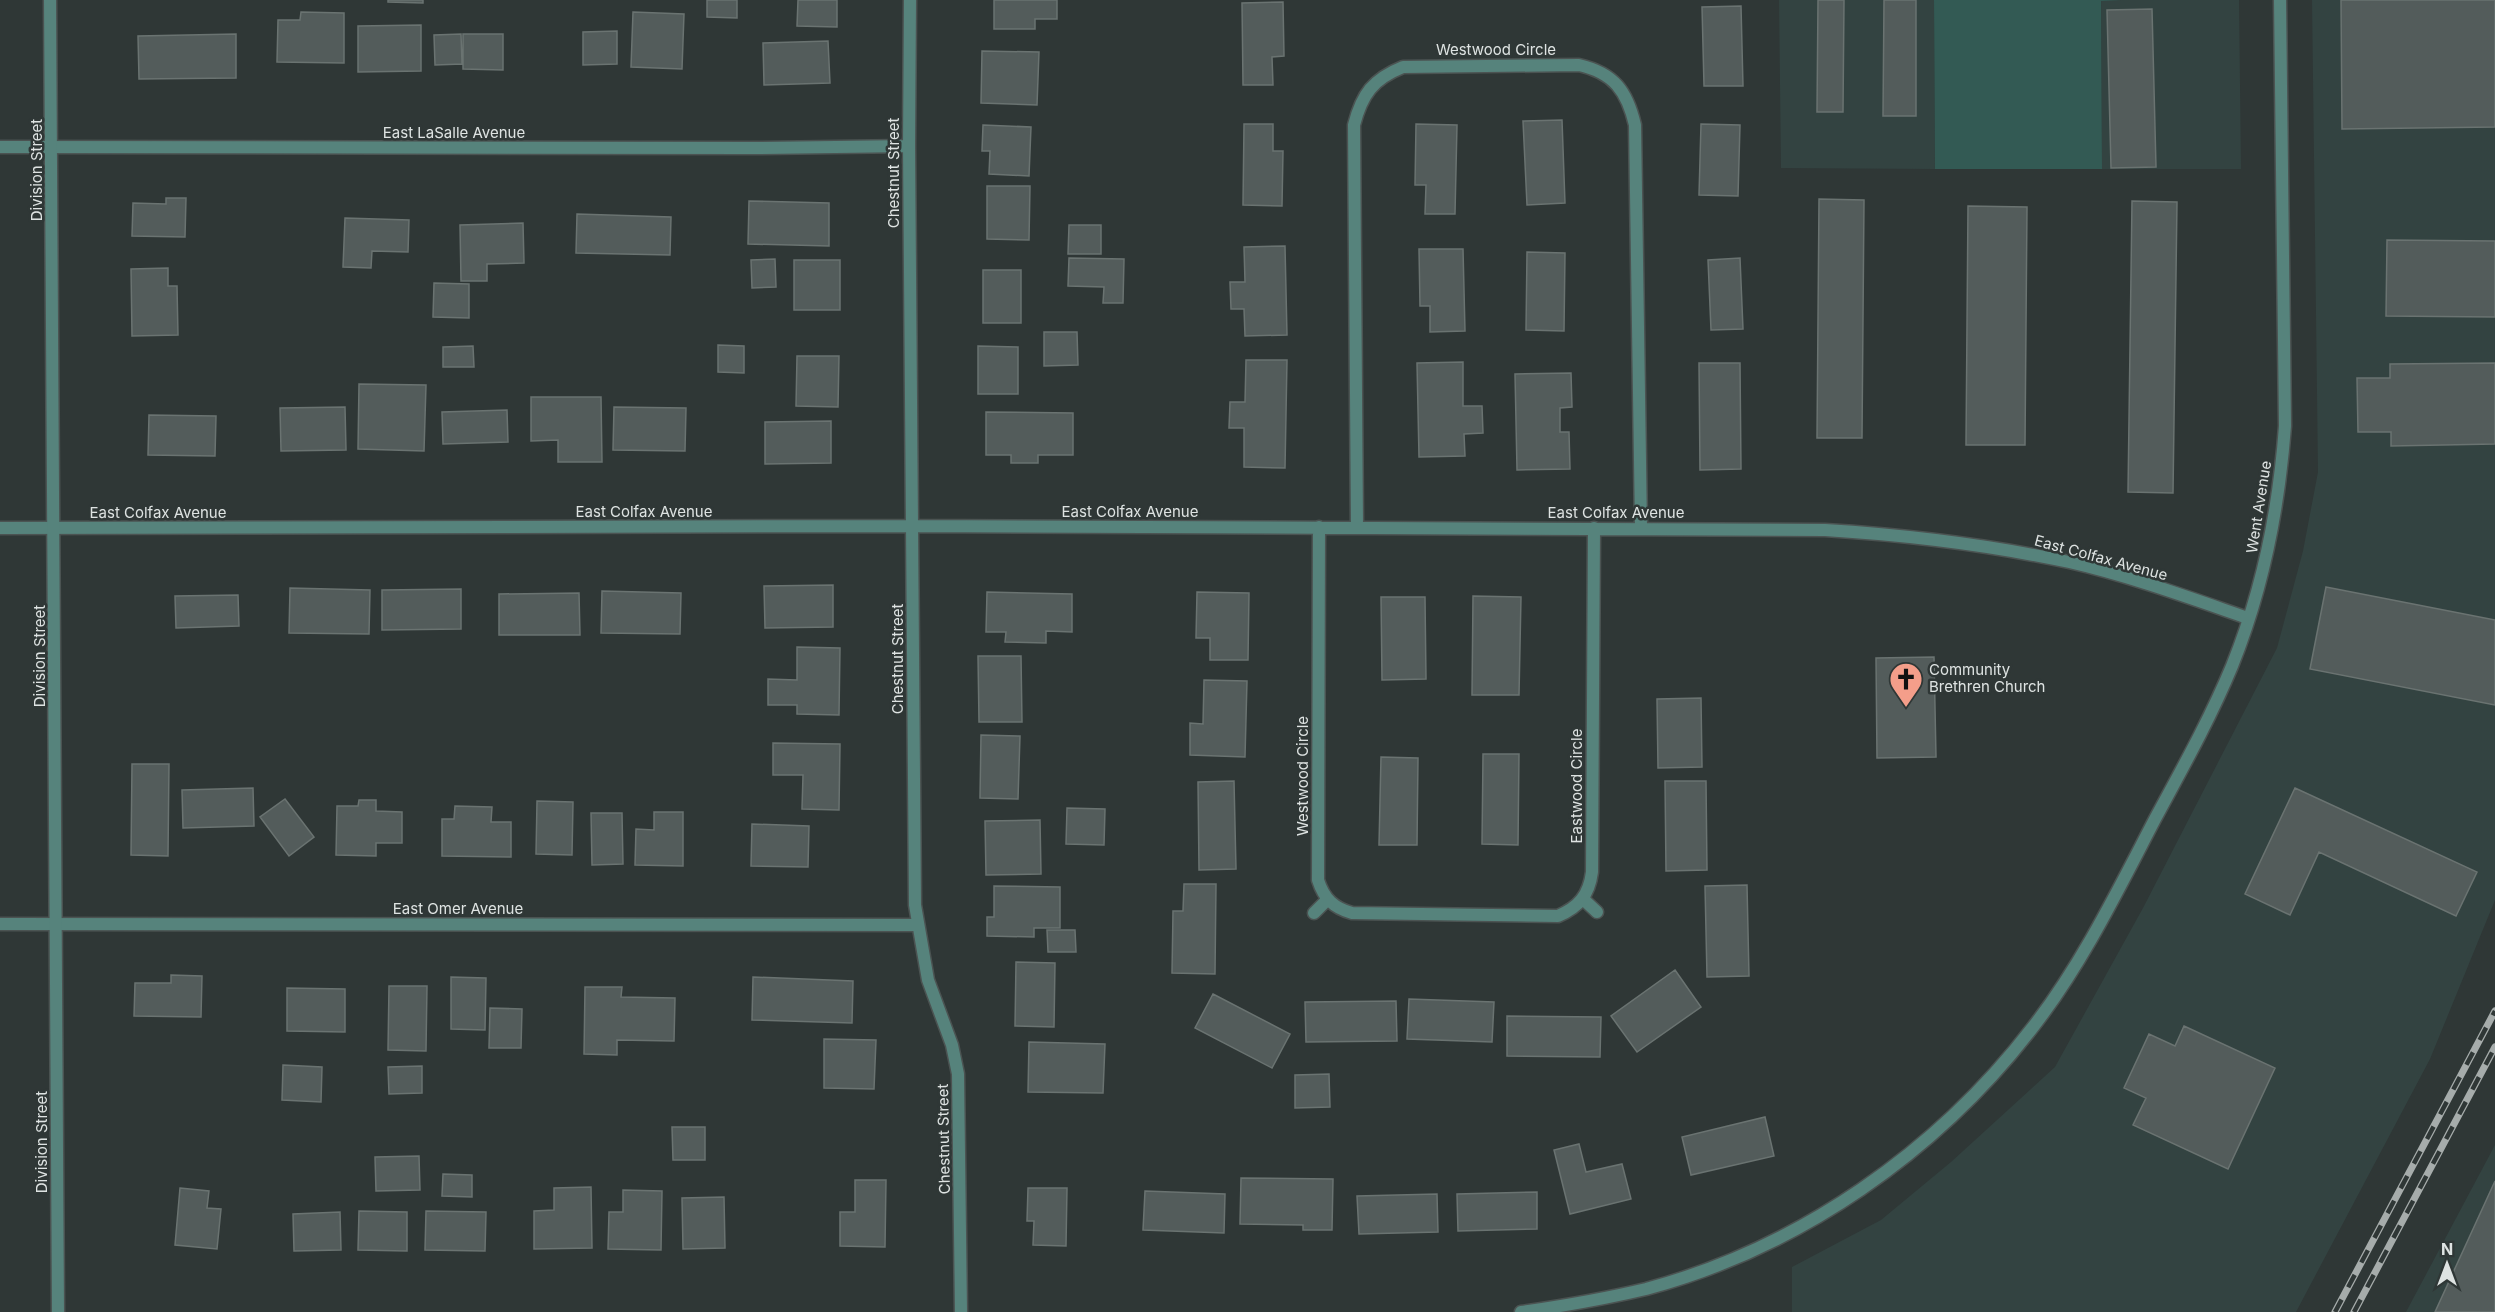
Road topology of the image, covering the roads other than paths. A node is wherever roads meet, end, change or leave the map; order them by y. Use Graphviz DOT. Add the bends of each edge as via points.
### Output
graph roads {
  1 [pos="50,0"];
  2 [pos="910,0"];
  3 [pos="2280,0"];
  4 [pos="52,146"];
  5 [pos="909,146"];
  6 [pos="0,147"];
  7 [pos="912,526"];
  8 [pos="1319,527"];
  9 [pos="1357,527"];
  10 [pos="0,528"];
  11 [pos="55,528"];
  12 [pos="1594,528"];
  13 [pos="1641,528"];
  14 [pos="2248,618"];
  15 [pos="1583,899"];
  16 [pos="1327,900"];
  17 [pos="1597,912"];
  18 [pos="1314,913"];
  19 [pos="0,924"];
  20 [pos="56,924"];
  21 [pos="917,925"];
  22 [pos="58,1312"];
  23 [pos="961,1312"];
  24 [pos="1521,1312"];
  1 -- 4 [label="street, Division Street"];
  2 -- 5 [label="street, Chestnut Street"];
  3 -- 14 [label="street, Went Avenue" via="2285,426 2268,553"];
  4 -- 5 [label="street, East LaSalle Avenue"];
  4 -- 6 [label="street, East LaSalle Avenue"];
  4 -- 11 [label="street, Division Street"];
  5 -- 7 [label="street, Chestnut Street"];
  7 -- 8 [label="street, East Colfax Avenue"];
  7 -- 11 [label="street, East Colfax Avenue"];
  7 -- 21 [label="street, Chestnut Street"];
  8 -- 9 [label="street, East Colfax Avenue"];
  8 -- 16 [label="street, Westwood Circle" via="1318,880"];
  9 -- 12 [label="street, East Colfax Avenue"];
  9 -- 13 [label="street, Westwood Circle" via="1354,125 1360,102 1374,82 1403,67 1579,65 1595,69 1615,82 1629,102 1635,125"];
  10 -- 11 [label="street, East Colfax Avenue"];
  11 -- 20 [label="street, Division Street"];
  12 -- 13 [label="street, East Colfax Avenue"];
  12 -- 15 [label="street, Eastwood Circle" via="1592,872"];
  13 -- 14 [label="street, East Colfax Avenue" via="1896,534 2002,549 2072,563 2175,592"];
  14 -- 24 [label="street, Went Avenue" via="2205,725 2070,973 2001,1067 1944,1125 1903,1160 1844,1201 1729,1260 1650,1288"];
  15 -- 16 [label="street" via="1571,911 1558,916 1352,913"];
  15 -- 17 [label="street"];
  16 -- 18 [label="street"];
  19 -- 20 [label="street, East Omer Avenue"];
  20 -- 21 [label="street, East Omer Avenue"];
  20 -- 22 [label="street, Division Street"];
  21 -- 23 [label="street, Chestnut Street" via="928,980 952,1045 958,1074"];
}
